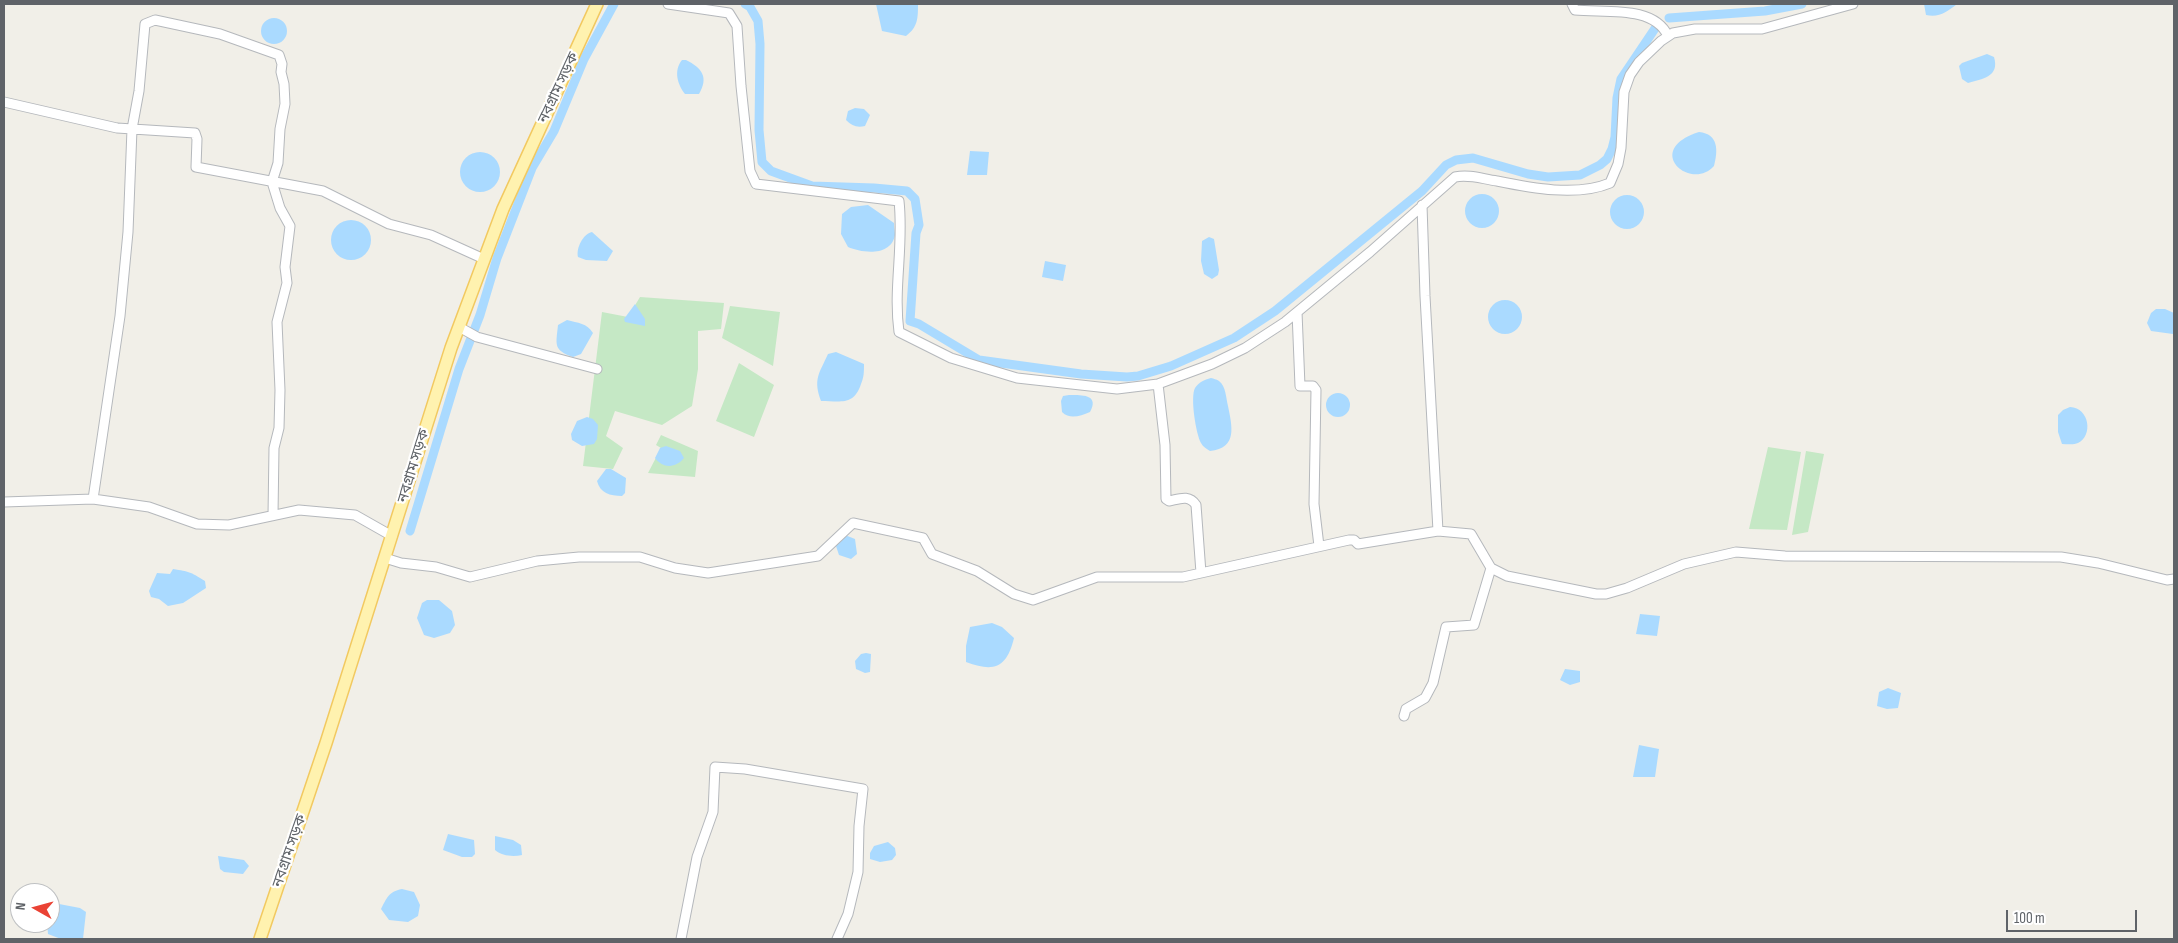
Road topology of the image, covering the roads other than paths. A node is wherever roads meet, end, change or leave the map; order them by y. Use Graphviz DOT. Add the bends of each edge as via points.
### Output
graph roads {
  1 [pos="597,4"];
  2 [pos="668,4"];
  3 [pos="1572,4"];
  4 [pos="1853,4"];
  5 [pos="1668,36"];
  6 [pos="4,102"];
  7 [pos="132,129"];
  8 [pos="272,182"];
  9 [pos="1422,205"];
  10 [pos="484,259"];
  11 [pos="1297,312"];
  12 [pos="462,329"];
  13 [pos="597,369"];
  14 [pos="1158,384"];
  15 [pos="93,500"];
  16 [pos="4,502"];
  17 [pos="273,515"];
  18 [pos="1438,531"];
  19 [pos="392,536"];
  20 [pos="1319,546"];
  21 [pos="385,558"];
  22 [pos="1491,568"];
  23 [pos="1201,573"];
  24 [pos="2174,580"];
  25 [pos="1404,716"];
  26 [pos="260,939"];
  27 [pos="681,939"];
  28 [pos="837,939"];
  1 -- 10 [label="main road, নবগ্রাম সড়ক" via="503,209"];
  2 -- 14 [label="street" via="729,13 737,26 750,171 756,184 899,201 902,227 896,311 899,332 951,358 1017,378 1116,389"];
  3 -- 5 [label="street" via="1576,10 1648,17 1660,23"];
  4 -- 5 [label="street" via="1762,29 1695,29"];
  5 -- 9 [label="street" via="1630,75 1624,92 1621,148 1610,183 1567,190 1466,175 1455,177"];
  6 -- 7 [label="street"];
  7 -- 8 [label="street" via="195,133 196,167"];
  7 -- 8 [label="street" via="145,24 155,20 235,38 279,55 282,64 285,104 278,163"];
  7 -- 15 [label="street" via="128,232 120,316"];
  8 -- 10 [label="street" via="323,191 389,224 431,235"];
  8 -- 17 [label="street" via="290,226 285,267 287,283 277,322 280,390 279,428 274,448"];
  9 -- 11 [label="street"];
  9 -- 18 [label="street"];
  10 -- 12 [label="main road, নবগ্রাম সড়ক"];
  11 -- 14 [label="street" via="1245,348"];
  11 -- 20 [label="street" via="1300,386 1313,386 1316,390 1314,504"];
  12 -- 13 [label="street" via="477,337"];
  12 -- 19 [label="main road, নবগ্রাম সড়ক"];
  14 -- 23 [label="street" via="1165,445 1166,499 1187,497 1196,505"];
  15 -- 16 [label="street"];
  15 -- 17 [label="street" via="149,508 197,524 229,525"];
  17 -- 19 [label="street" via="299,510 355,515"];
  18 -- 20 [label="street" via="1358,544 1353,540"];
  18 -- 22 [label="street" via="1472,534"];
  19 -- 21 [label="main road, নবগ্রাম সড়ক"];
  20 -- 23 [label="street"];
  21 -- 23 [label="street" via="470,577 537,561 579,558 640,557 675,568 708,573 818,556 853,523 923,538 932,554 976,571 1014,594 1033,600 1097,577 1183,577"];
  21 -- 26 [label="main road, নবগ্রাম সড়ক"];
  22 -- 24 [label="street" via="1527,582 1596,594 1627,588 1684,564 1736,552 1785,556 2061,557"];
  22 -- 25 [label="street" via="1474,625 1446,627 1433,683 1425,698 1406,709"];
  27 -- 28 [label="street" via="697,857 714,812 715,767 863,789 858,872 848,914"];
}
